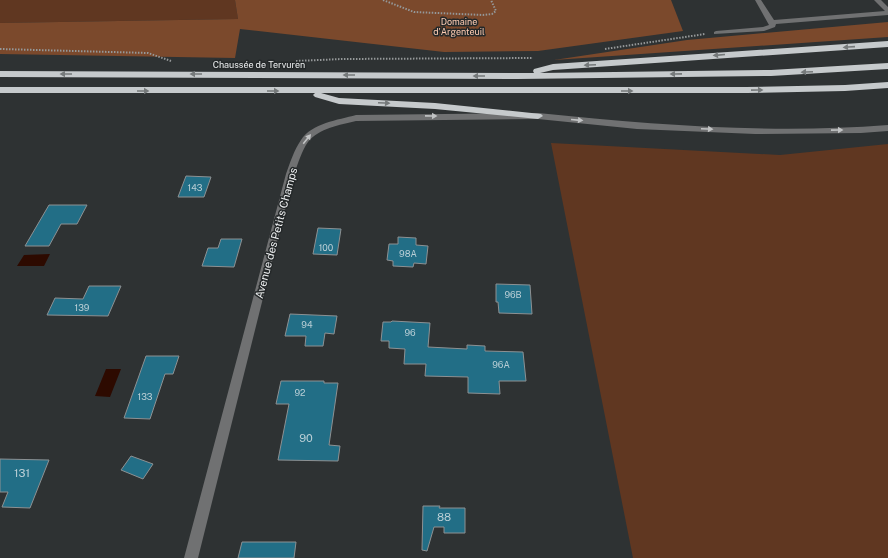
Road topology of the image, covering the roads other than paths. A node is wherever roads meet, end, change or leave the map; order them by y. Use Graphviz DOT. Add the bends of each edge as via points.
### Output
graph roads {
  1 [pos="758,0"];
  2 [pos="877,0"];
  3 [pos="888,12"];
  4 [pos="772,22"];
  5 [pos="716,33"];
  6 [pos="888,44"];
  7 [pos="888,66"];
  8 [pos="0,74"];
  9 [pos="518,76"];
  10 [pos="888,85"];
  11 [pos="0,90"];
  12 [pos="305,91"];
  13 [pos="538,116"];
  14 [pos="888,128"];
  15 [pos="191,558"];
  1 -- 4 [label="street"];
  2 -- 3 [label="street"];
  3 -- 4 [label="street"];
  4 -- 5 [label="street" via="773,26 764,29"];
  6 -- 9 [label="highway, one-way" via="553,67"];
  7 -- 9 [label="highway, one-way" via="771,73"];
  9 -- 8 [label="highway, Chaussée de Tervuren, one-way"];
  12 -- 10 [label="highway, one-way" via="754,90"];
  11 -- 12 [label="highway, one-way"];
  12 -- 13 [label="highway, one-way" via="339,101 435,106"];
  13 -- 14 [label="street, Avenue des Petits Champs, one-way" via="637,126 755,131"];
  15 -- 13 [label="street, Avenue des Petits Champs, one-way" via="290,174 304,141 315,130 356,118"];
}
